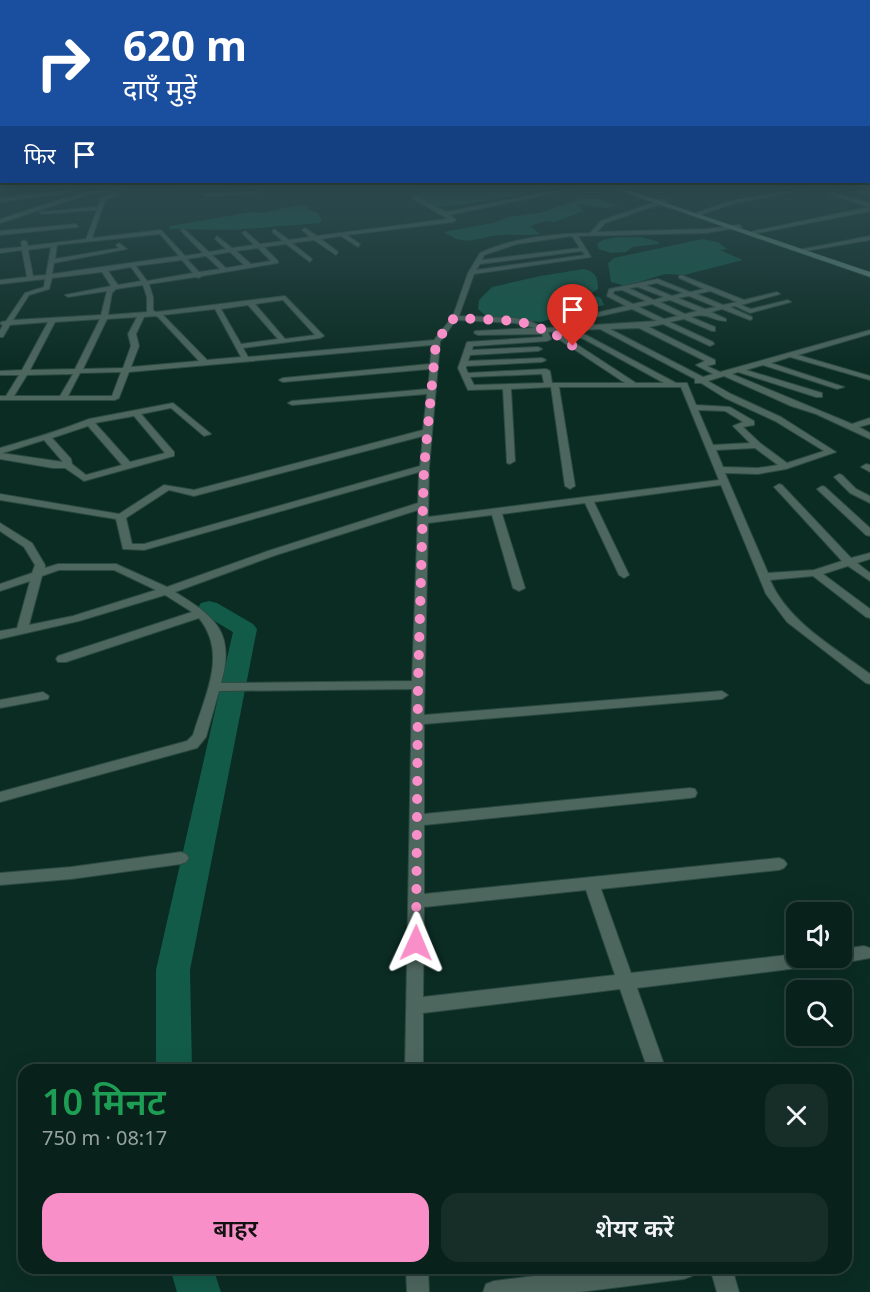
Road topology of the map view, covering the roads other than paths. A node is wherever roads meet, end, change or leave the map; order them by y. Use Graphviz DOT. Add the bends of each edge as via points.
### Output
graph roads {
  1 [pos="41,246"];
  2 [pos="54,246"];
  3 [pos="91,246"];
  4 [pos="121,246"];
  5 [pos="173,246"];
  6 [pos="200,246"];
  7 [pos="227,246"];
  8 [pos="257,246"];
  9 [pos="259,246"];
  10 [pos="293,246"];
  11 [pos="327,246"];
  12 [pos="502,246"];
  13 [pos="582,246"];
  14 [pos="793,246"];
  15 [pos="798,246"];
  16 [pos="822,246"];
  17 [pos="25,248"];
  18 [pos="71,248"];
  19 [pos="584,249"];
  20 [pos="806,249"];
  21 [pos="231,250"];
  22 [pos="0,251"];
  23 [pos="336,253"];
  24 [pos="100,254"];
  25 [pos="208,254"];
  26 [pos="80,257"];
  27 [pos="183,258"];
  28 [pos="310,260"];
  29 [pos="158,261"];
  30 [pos="50,262"];
  31 [pos="478,262"];
  32 [pos="132,265"];
  33 [pos="249,266"];
  34 [pos="104,270"];
  35 [pos="225,272"];
  36 [pos="471,273"];
  37 [pos="870,273"];
  38 [pos="199,276"];
  39 [pos="47,277"];
  40 [pos="681,277"];
  41 [pos="30,279"];
  42 [pos="172,280"];
  43 [pos="0,282"];
  44 [pos="146,284"];
  45 [pos="640,285"];
  46 [pos="622,288"];
  47 [pos="112,289"];
  48 [pos="711,289"];
  49 [pos="692,293"];
  50 [pos="609,294"];
  51 [pos="777,294"];
  52 [pos="68,296"];
  53 [pos="672,298"];
  54 [pos="653,302"];
  55 [pos="746,302"];
  56 [pos="788,302"];
  57 [pos="250,303"];
  58 [pos="734,304"];
  59 [pos="217,307"];
  60 [pos="632,307"];
  61 [pos="723,307"];
  62 [pos="764,307"];
  63 [pos="705,311"];
  64 [pos="155,314"];
  65 [pos="598,314"];
  66 [pos="141,316"];
  67 [pos="684,316"];
  68 [pos="104,318"];
  69 [pos="454,318"];
  70 [pos="750,318"];
  71 [pos="473,319"];
  72 [pos="724,320"];
  73 [pos="52,321"];
  74 [pos="664,321"];
  75 [pos="4,323"];
  76 [pos="640,326"];
  77 [pos="569,327"];
  78 [pos="603,328"];
  79 [pos="544,329"];
  80 [pos="712,329"];
  81 [pos="870,332"];
  82 [pos="478,333"];
  83 [pos="0,335"];
  84 [pos="560,337"];
  85 [pos="548,339"];
  86 [pos="283,341"];
  87 [pos="436,342"];
  88 [pos="482,343"];
  89 [pos="710,344"];
  90 [pos="239,346"];
  91 [pos="538,349"];
  92 [pos="467,353"];
  93 [pos="790,354"];
  94 [pos="246,359"];
  95 [pos="542,360"];
  96 [pos="762,362"];
  97 [pos="205,363"];
  98 [pos="464,364"];
  99 [pos="434,366"];
  100 [pos="738,369"];
  101 [pos="126,370"];
  102 [pos="546,371"];
  103 [pos="25,372"];
  104 [pos="77,372"];
  105 [pos="0,373"];
  106 [pos="721,374"];
  107 [pos="465,375"];
  108 [pos="869,378"];
  109 [pos="283,380"];
  110 [pos="702,380"];
  111 [pos="551,385"];
  112 [pos="679,385"];
  113 [pos="634,386"];
  114 [pos="840,387"];
  115 [pos="507,388"];
  116 [pos="431,391"];
  117 [pos="819,395"];
  118 [pos="4,398"];
  119 [pos="63,398"];
  120 [pos="115,398"];
  121 [pos="292,404"];
  122 [pos="794,404"];
  123 [pos="694,407"];
  124 [pos="138,414"];
  125 [pos="118,415"];
  126 [pos="870,421"];
  127 [pos="89,422"];
  128 [pos="831,426"];
  129 [pos="851,427"];
  130 [pos="427,432"];
  131 [pos="207,434"];
  132 [pos="45,436"];
  133 [pos="870,436"];
  134 [pos="757,445"];
  135 [pos="711,448"];
  136 [pos="0,451"];
  137 [pos="0,456"];
  138 [pos="510,461"];
  139 [pos="67,465"];
  140 [pos="128,466"];
  141 [pos="786,466"];
  142 [pos="424,468"];
  143 [pos="720,470"];
  144 [pos="839,477"];
  145 [pos="725,482"];
  146 [pos="570,486"];
  147 [pos="779,487"];
  148 [pos="822,489"];
  149 [pos="0,497"];
  150 [pos="588,500"];
  151 [pos="870,500"];
  152 [pos="423,505"];
  153 [pos="496,511"];
  154 [pos="121,517"];
  155 [pos="422,521"];
  156 [pos="0,526"];
  157 [pos="870,533"];
  158 [pos="870,556"];
  159 [pos="850,563"];
  160 [pos="816,573"];
  161 [pos="37,575"];
  162 [pos="624,575"];
  163 [pos="764,577"];
  164 [pos="870,578"];
  165 [pos="0,588"];
  166 [pos="519,588"];
  167 [pos="166,591"];
  168 [pos="201,613"];
  169 [pos="870,615"];
  170 [pos="22,630"];
  171 [pos="0,635"];
  172 [pos="62,659"];
  173 [pos="870,680"];
  174 [pos="418,685"];
  175 [pos="214,687"];
  176 [pos="722,695"];
  177 [pos="43,696"];
  178 [pos="0,704"];
  179 [pos="418,720"];
  180 [pos="690,793"];
  181 [pos="0,797"];
  182 [pos="417,820"];
  183 [pos="180,858"];
  184 [pos="779,864"];
  185 [pos="0,879"];
  186 [pos="592,885"];
  187 [pos="416,901"];
  188 [pos="864,953"];
  189 [pos="852,955"];
  190 [pos="786,962"];
  191 [pos="627,982"];
  192 [pos="415,1006"];
  193 [pos="414,1064"];
  194 [pos="655,1064"];
  195 [pos="417,1274"];
  196 [pos="636,1274"];
  197 [pos="723,1274"];
  198 [pos="418,1292"];
  199 [pos="494,1292"];
  200 [pos="728,1292"];
  1 -- 17 [label="street"];
  2 -- 30 [label="street"];
  3 -- 24 [label="street"];
  4 -- 24 [label="street" via="124,249"];
  5 -- 27 [label="street"];
  6 -- 25 [label="street"];
  7 -- 21 [label="street"];
  8 -- 21 [label="street"];
  9 -- 33 [label="street" via="276,262"];
  10 -- 28 [label="street"];
  11 -- 23 [label="street"];
  12 -- 31 [label="street" via="482,254"];
  13 -- 19 [label="street"];
  14 -- 37 [label="main road"];
  15 -- 20 [label="main road"];
  16 -- 20 [label="street"];
  17 -- 22 [label="street"];
  17 -- 41 [label="street"];
  18 -- 26 [label="street"];
  19 -- 31 [label="street"];
  19 -- 36 [label="street" via="590,256"];
  20 -- 37 [label="main road"];
  21 -- 25 [label="street"];
  21 -- 33 [label="street"];
  24 -- 26 [label="street"];
  25 -- 27 [label="street"];
  25 -- 35 [label="street"];
  26 -- 30 [label="street"];
  27 -- 29 [label="street"];
  27 -- 38 [label="street"];
  29 -- 32 [label="street"];
  29 -- 42 [label="street"];
  30 -- 39 [label="street"];
  31 -- 36 [label="street"];
  32 -- 34 [label="street"];
  32 -- 44 [label="street"];
  33 -- 35 [label="street"];
  34 -- 39 [label="street"];
  34 -- 47 [label="street" via="115,286"];
  35 -- 38 [label="street"];
  36 -- 69 [label="street"];
  38 -- 42 [label="street"];
  39 -- 41 [label="street"];
  39 -- 75 [label="street" via="47,288 27,294"];
  40 -- 48 [label="street"];
  41 -- 43 [label="street"];
  42 -- 44 [label="street"];
  44 -- 47 [label="street"];
  44 -- 64 [label="street" via="152,297 150,311"];
  45 -- 46 [label="street"];
  45 -- 49 [label="street" via="658,281"];
  45 -- 53 [label="street"];
  46 -- 50 [label="street"];
  46 -- 54 [label="street"];
  47 -- 52 [label="street"];
  47 -- 68 [label="street"];
  48 -- 49 [label="street"];
  48 -- 55 [label="street"];
  49 -- 53 [label="street"];
  49 -- 61 [label="street"];
  50 -- 60 [label="street"];
  50 -- 65 [label="street" via="611,300"];
  51 -- 55 [label="street"];
  53 -- 54 [label="street"];
  53 -- 63 [label="street"];
  54 -- 60 [label="street"];
  54 -- 67 [label="street"];
  55 -- 58 [label="street"];
  55 -- 62 [label="street"];
  56 -- 62 [label="street"];
  57 -- 59 [label="street"];
  57 -- 86 [label="street"];
  57 -- 86 [label="street" via="285,298 320,336"];
  58 -- 61 [label="street"];
  58 -- 62 [label="street" via="750,311"];
  59 -- 64 [label="street"];
  59 -- 90 [label="street"];
  60 -- 65 [label="street"];
  60 -- 74 [label="street"];
  61 -- 63 [label="street"];
  61 -- 70 [label="street"];
  63 -- 67 [label="street"];
  63 -- 72 [label="street"];
  64 -- 66 [label="street"];
  64 -- 97 [label="street"];
  65 -- 77 [label="street"];
  66 -- 68 [label="street"];
  66 -- 101 [label="street" via="132,334 135,346"];
  67 -- 74 [label="street"];
  67 -- 80 [label="street"];
  68 -- 73 [label="street"];
  68 -- 104 [label="street"];
  69 -- 71 [label="street"];
  69 -- 87 [label="street"];
  71 -- 79 [label="street" via="518,321"];
  71 -- 82 [label="street"];
  73 -- 75 [label="street"];
  73 -- 103 [label="street"];
  74 -- 76 [label="street"];
  74 -- 89 [label="street"];
  75 -- 83 [label="street"];
  76 -- 78 [label="street"];
  76 -- 106 [label="street" via="712,362 700,365"];
  77 -- 78 [label="street"];
  77 -- 79 [label="street"];
  78 -- 110 [label="street"];
  79 -- 82 [label="street"];
  79 -- 84 [label="street"];
  79 -- 85 [label="street"];
  81 -- 93 [label="street"];
  82 -- 88 [label="street"];
  84 -- 112 [label="street" via="586,337"];
  84 -- 113 [label="street"];
  85 -- 88 [label="street"];
  85 -- 91 [label="street" via="553,347"];
  86 -- 90 [label="street"];
  87 -- 94 [label="street"];
  87 -- 99 [label="street"];
  88 -- 92 [label="street" via="470,344"];
  90 -- 94 [label="street"];
  91 -- 92 [label="street"];
  91 -- 95 [label="street"];
  92 -- 98 [label="street"];
  93 -- 96 [label="street"];
  93 -- 108 [label="street"];
  94 -- 97 [label="street"];
  95 -- 98 [label="street"];
  95 -- 102 [label="street"];
  96 -- 100 [label="street"];
  96 -- 114 [label="street"];
  97 -- 101 [label="street"];
  98 -- 107 [label="street"];
  99 -- 109 [label="street"];
  99 -- 116 [label="street"];
  100 -- 106 [label="street"];
  100 -- 117 [label="street"];
  101 -- 104 [label="street"];
  101 -- 120 [label="street"];
  102 -- 107 [label="street"];
  102 -- 111 [label="street"];
  103 -- 104 [label="street"];
  103 -- 105 [label="street"];
  103 -- 118 [label="street"];
  104 -- 119 [label="street"];
  106 -- 110 [label="street"];
  106 -- 122 [label="street"];
  107 -- 115 [label="street" via="471,388"];
  110 -- 112 [label="street"];
  110 -- 141 [label="street" via="831,452"];
  111 -- 113 [label="street"];
  111 -- 115 [label="street"];
  111 -- 146 [label="street"];
  112 -- 113 [label="street"];
  112 -- 123 [label="street"];
  115 -- 138 [label="street"];
  116 -- 121 [label="street"];
  116 -- 130 [label="street"];
  118 -- 119 [label="street"];
  119 -- 120 [label="street"];
  120 -- 125 [label="street"];
  122 -- 128 [label="street"];
  122 -- 129 [label="street"];
  123 -- 134 [label="street" via="728,409 751,423 737,426"];
  123 -- 135 [label="street"];
  124 -- 125 [label="street"];
  124 -- 131 [label="street" via="173,405"];
  124 -- 140 [label="street" via="171,454"];
  125 -- 127 [label="street"];
  126 -- 129 [label="street"];
  127 -- 132 [label="street"];
  127 -- 140 [label="street"];
  129 -- 133 [label="street"];
  130 -- 142 [label="street"];
  130 -- 154 [label="street" via="194,493 167,487"];
  132 -- 136 [label="street"];
  132 -- 139 [label="street" via="68,461"];
  134 -- 135 [label="street"];
  134 -- 141 [label="street"];
  135 -- 143 [label="street"];
  137 -- 139 [label="street"];
  139 -- 140 [label="street" via="84,478"];
  141 -- 143 [label="street" via="758,471"];
  142 -- 152 [label="street"];
  142 -- 154 [label="street" via="144,547 127,547"];
  143 -- 145 [label="street"];
  144 -- 151 [label="street"];
  145 -- 150 [label="street"];
  145 -- 163 [label="street"];
  147 -- 159 [label="street"];
  148 -- 157 [label="street"];
  149 -- 154 [label="street"];
  150 -- 153 [label="street"];
  150 -- 162 [label="street"];
  152 -- 155 [label="street"];
  152 -- 167 [label="street" via="272,552"];
  153 -- 155 [label="street"];
  153 -- 166 [label="street"];
  155 -- 174 [label="street"];
  156 -- 161 [label="street" via="28,545 40,565"];
  158 -- 159 [label="street"];
  159 -- 160 [label="street"];
  159 -- 164 [label="street"];
  160 -- 163 [label="street"];
  160 -- 169 [label="street"];
  161 -- 165 [label="street"];
  161 -- 167 [label="street" via="58,567 116,567"];
  161 -- 170 [label="street"];
  163 -- 173 [label="street" via="791,620"];
  167 -- 168 [label="street"];
  167 -- 170 [label="street" via="75,619"];
  168 -- 172 [label="street"];
  168 -- 175 [label="street" via="214,629 220,649"];
  170 -- 171 [label="street"];
  174 -- 175 [label="street"];
  174 -- 179 [label="street"];
  175 -- 181 [label="street" via="199,737 192,745"];
  176 -- 179 [label="street"];
  177 -- 178 [label="street"];
  179 -- 182 [label="street"];
  180 -- 182 [label="street"];
  182 -- 187 [label="street"];
  183 -- 185 [label="street"];
  184 -- 186 [label="street"];
  186 -- 187 [label="street"];
  186 -- 191 [label="street"];
  187 -- 192 [label="street"];
  188 -- 189 [label="street"];
  190 -- 191 [label="street"];
  191 -- 192 [label="street"];
  191 -- 194 [label="street"];
  192 -- 193 [label="street"];
  195 -- 198 [label="street"];
  196 -- 199 [label="street"];
  197 -- 200 [label="street"];
}
